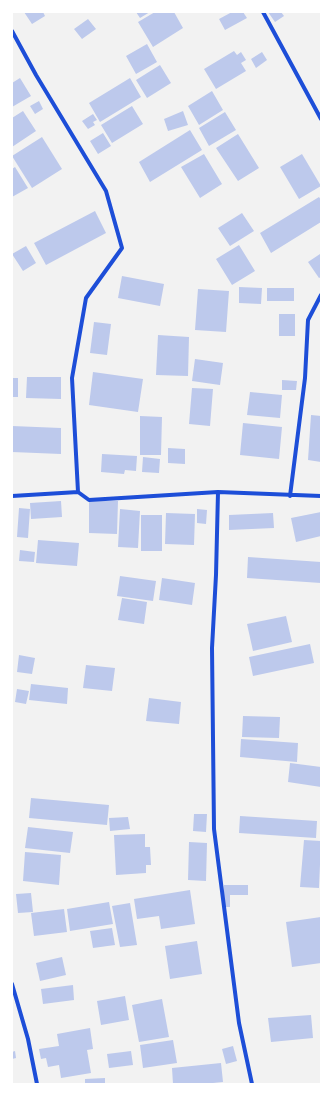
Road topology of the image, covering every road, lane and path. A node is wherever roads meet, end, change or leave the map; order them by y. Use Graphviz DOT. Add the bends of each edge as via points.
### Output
graph roads {
  1 [pos="264,12"];
  2 [pos="12,31"];
  3 [pos="321,119"];
  4 [pos="321,295"];
  5 [pos="78,492"];
  6 [pos="218,492"];
  7 [pos="12,496"];
  8 [pos="290,496"];
  9 [pos="321,496"];
  10 [pos="12,984"];
  11 [pos="37,1084"];
  12 [pos="252,1084"];
  1 -- 3 [label="street"];
  2 -- 5 [label="street" via="106,191 122,248 86,298 72,378"];
  4 -- 8 [label="street" via="308,320 305,378"];
  5 -- 6 [label="street" via="89,500"];
  5 -- 7 [label="street"];
  6 -- 8 [label="street"];
  6 -- 12 [label="street" via="212,648 214,829 239,1023"];
  8 -- 9 [label="street"];
  10 -- 11 [label="street" via="28,1039"];
}
